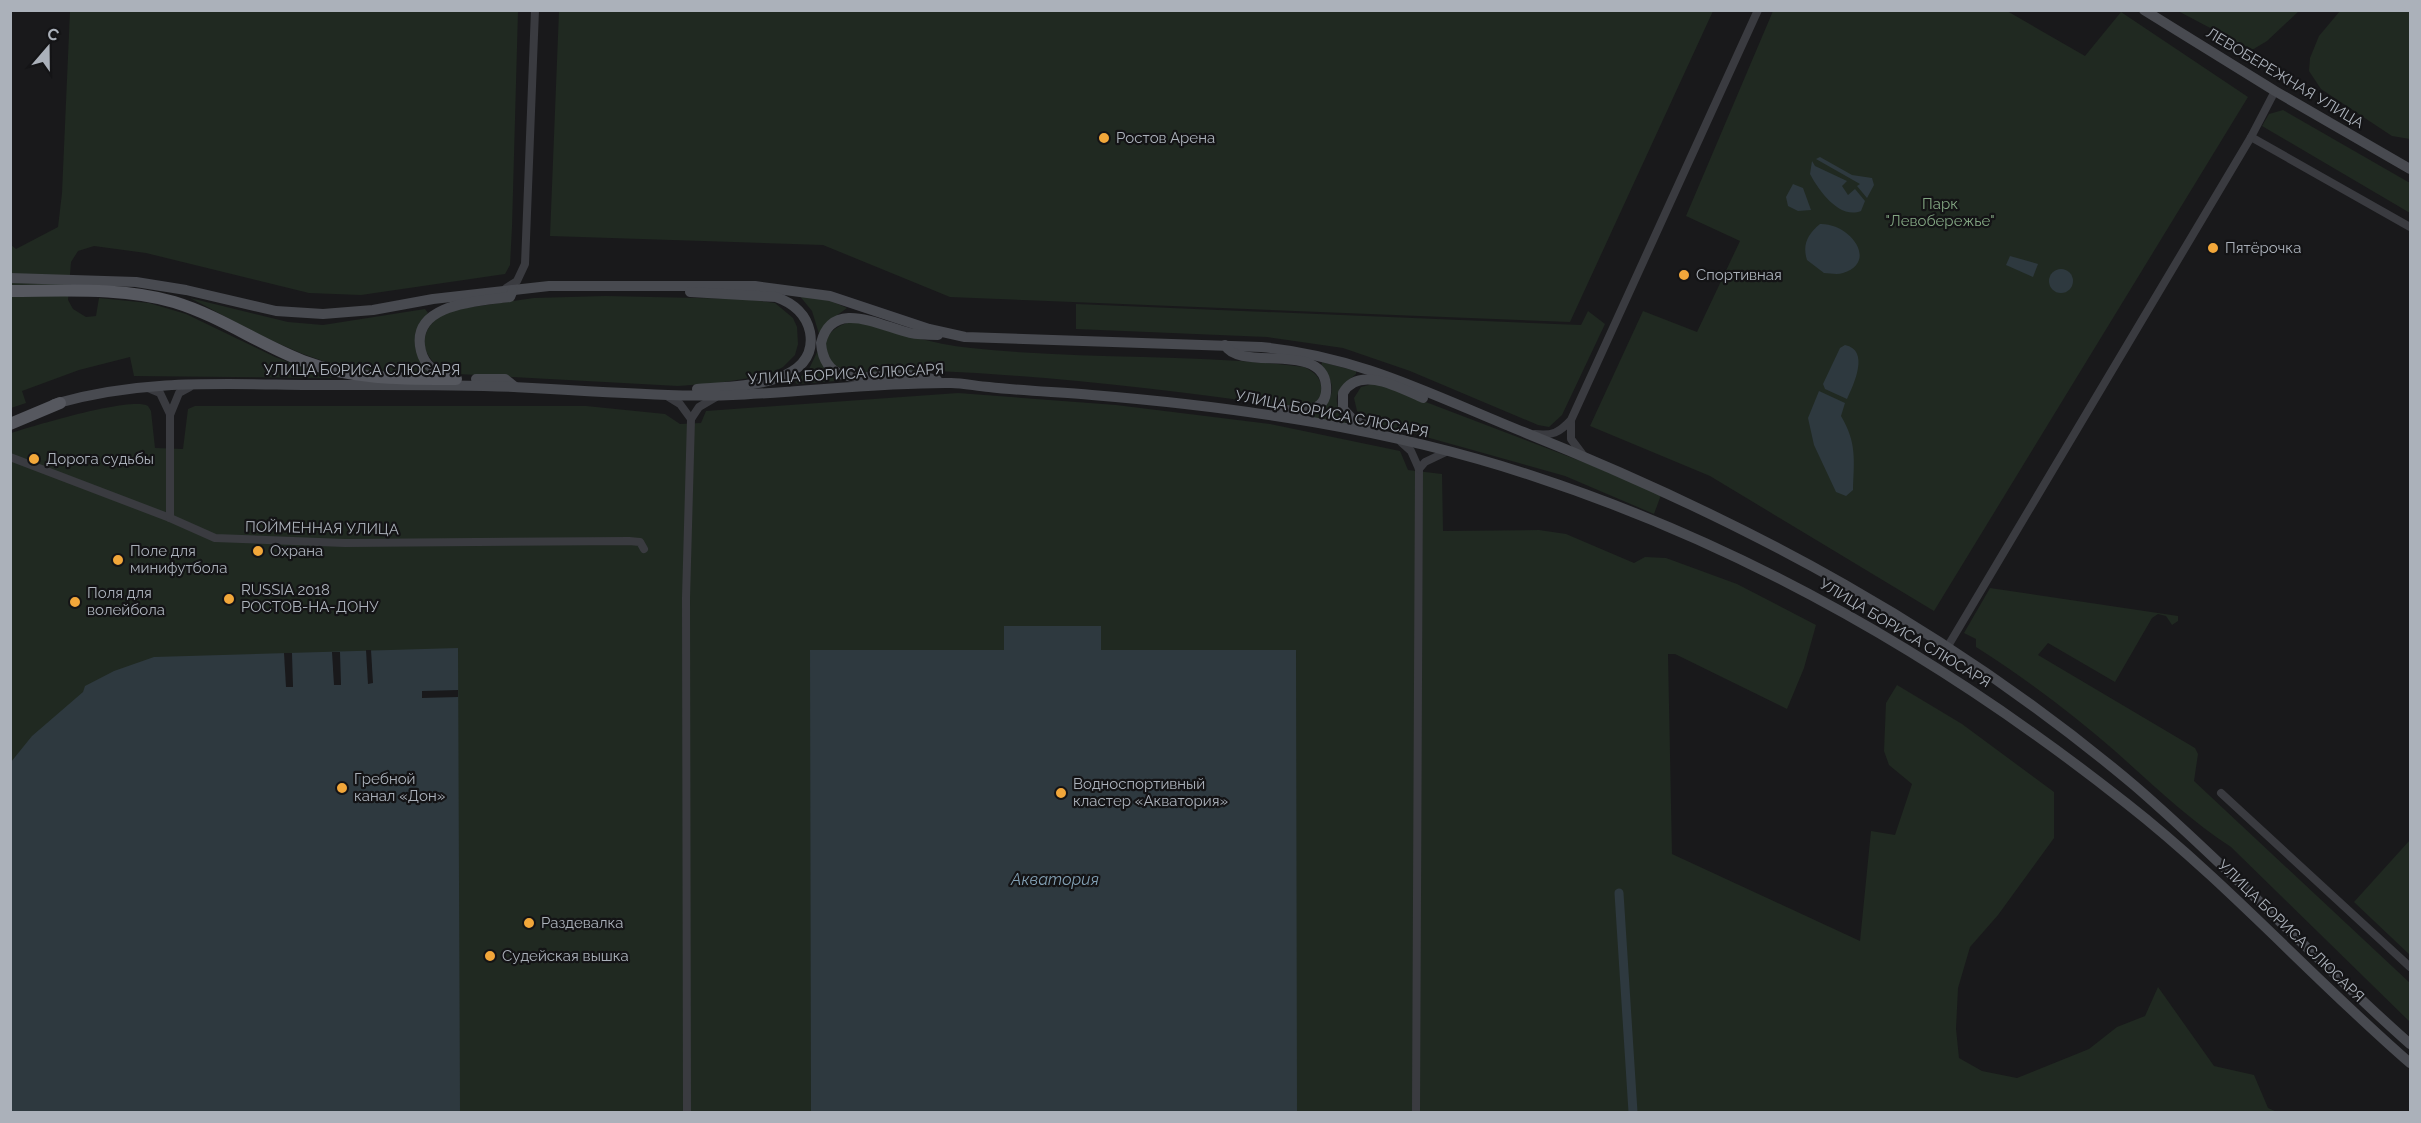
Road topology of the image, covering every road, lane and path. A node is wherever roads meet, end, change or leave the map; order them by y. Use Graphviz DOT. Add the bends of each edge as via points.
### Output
graph roads {
  1 [pos="536,10"];
  2 [pos="1758,10"];
  3 [pos="2144,10"];
  4 [pos="2275,91"];
  5 [pos="2251,137"];
  6 [pos="2410,169"];
  7 [pos="2410,227"];
  8 [pos="10,278"];
  9 [pos="94,286"];
  10 [pos="684,286"];
  11 [pos="513,290"];
  12 [pos="10,291"];
  13 [pos="500,291"];
  14 [pos="965,337"];
  15 [pos="1225,345"];
  16 [pos="456,379"];
  17 [pos="954,383"];
  18 [pos="198,384"];
  19 [pos="138,386"];
  20 [pos="516,387"];
  21 [pos="667,395"];
  22 [pos="718,395"];
  23 [pos="692,396"];
  24 [pos="1435,396"];
  25 [pos="60,403"];
  26 [pos="1237,409"];
  27 [pos="170,415"];
  28 [pos="10,417"];
  29 [pos="691,419"];
  30 [pos="1571,420"];
  31 [pos="10,424"];
  32 [pos="1521,431"];
  33 [pos="1401,442"];
  34 [pos="1413,444"];
  35 [pos="1446,453"];
  36 [pos="10,457"];
  37 [pos="1584,457"];
  38 [pos="1419,469"];
  39 [pos="170,518"];
  40 [pos="644,549"];
  41 [pos="1948,646"];
  42 [pos="2221,793"];
  43 [pos="2410,968"];
  44 [pos="2410,1044"];
  45 [pos="2410,1063"];
  46 [pos="687,1113"];
  47 [pos="1416,1113"];
  1 -- 13 [label="street" via="525,264 518,281"];
  2 -- 30 [label="street"];
  3 -- 4 [label="main road, ЛЕВОБЕРЕЖНАЯ УЛИЦА"];
  4 -- 5 [label="street"];
  4 -- 6 [label="main road, ЛЕВОБЕРЕЖНАЯ УЛИЦА"];
  5 -- 7 [label="street"];
  5 -- 41 [label="street"];
  8 -- 9 [label="main road, УЛИЦА БОРИСА СЛЮСАРЯ"];
  9 -- 12 [label="main road"];
  9 -- 13 [label="main road, УЛИЦА БОРИСА СЛЮСАРЯ" via="158,285 303,314 373,310"];
  9 -- 16 [label="main road" via="203,312 303,361 350,375"];
  10 -- 11 [label="main road, УЛИЦА БОРИСА СЛЮСАРЯ" via="598,285"];
  10 -- 14 [label="main road, УЛИЦА БОРИСА СЛЮСАРЯ" via="806,291"];
  10 -- 23 [label="main road" via="692,293 776,297 790,302 800,310 810,332 806,355 791,372 760,384 696,390"];
  11 -- 13 [label="main road, УЛИЦА БОРИСА СЛЮСАРЯ"];
  11 -- 16 [label="main road" via="510,297 451,306 437,312 424,327 420,346 427,363 434,371"];
  14 -- 15 [label="main road, УЛИЦА БОРИСА СЛЮСАРЯ"];
  14 -- 17 [label="main road" via="918,334 846,317 837,320 824,334 822,353 829,366 843,375 910,375"];
  15 -- 24 [label="main road, УЛИЦА БОРИСА СЛЮСАРЯ" via="1297,350 1329,357 1377,371"];
  15 -- 26 [label="main road" via="1234,354 1308,363 1325,380 1325,395 1313,410 1295,412 1246,405"];
  16 -- 20 [label="main road" via="505,380"];
  17 -- 22 [label="main road, УЛИЦА БОРИСА СЛЮСАРЯ"];
  17 -- 26 [label="main road, УЛИЦА БОРИСА СЛЮСАРЯ"];
  18 -- 19 [label="main road, УЛИЦА БОРИСА СЛЮСАРЯ"];
  18 -- 20 [label="main road, УЛИЦА БОРИСА СЛЮСАРЯ"];
  18 -- 27 [label="street" via="178,393"];
  19 -- 25 [label="main road, УЛИЦА БОРИСА СЛЮСАРЯ"];
  19 -- 27 [label="street" via="160,393"];
  20 -- 21 [label="main road, УЛИЦА БОРИСА СЛЮСАРЯ"];
  21 -- 23 [label="main road, УЛИЦА БОРИСА СЛЮСАРЯ"];
  21 -- 29 [label="street"];
  22 -- 23 [label="main road, УЛИЦА БОРИСА СЛЮСАРЯ"];
  22 -- 29 [label="street" via="699,407"];
  24 -- 32 [label="main road, УЛИЦА БОРИСА СЛЮСАРЯ"];
  24 -- 34 [label="main road" via="1423,398 1371,379 1353,382 1343,393 1343,409 1354,421 1404,436"];
  25 -- 28 [label="main road, УЛИЦА БОРИСА СЛЮСАРЯ"];
  25 -- 31 [label="main road"];
  26 -- 33 [label="main road, УЛИЦА БОРИСА СЛЮСАРЯ"];
  27 -- 39 [label="street"];
  29 -- 46 [label="street" via="686,598"];
  30 -- 32 [label="street" via="1558,433 1549,435"];
  30 -- 37 [label="street" via="1571,439"];
  32 -- 37 [label="main road, УЛИЦА БОРИСА СЛЮСАРЯ"];
  33 -- 34 [label="main road, УЛИЦА БОРИСА СЛЮСАРЯ"];
  33 -- 38 [label="street" via="1411,451"];
  34 -- 35 [label="main road, УЛИЦА БОРИСА СЛЮСАРЯ"];
  35 -- 38 [label="street"];
  35 -- 45 [label="main road, УЛИЦА БОРИСА СЛЮСАРЯ" via="1528,474 1654,521 1751,564 1874,629 2014,717 2201,866"];
  36 -- 39 [label="street, ПОЙМЕННАЯ УЛИЦА"];
  37 -- 41 [label="main road, УЛИЦА БОРИСА СЛЮСАРЯ" via="1667,492 1805,560"];
  38 -- 47 [label="street"];
  39 -- 40 [label="street, ПОЙМЕННАЯ УЛИЦА" via="215,538 463,543 629,541 640,542"];
  41 -- 44 [label="main road, УЛИЦА БОРИСА СЛЮСАРЯ" via="2027,700 2135,786"];
  42 -- 43 [label="street"];
}
